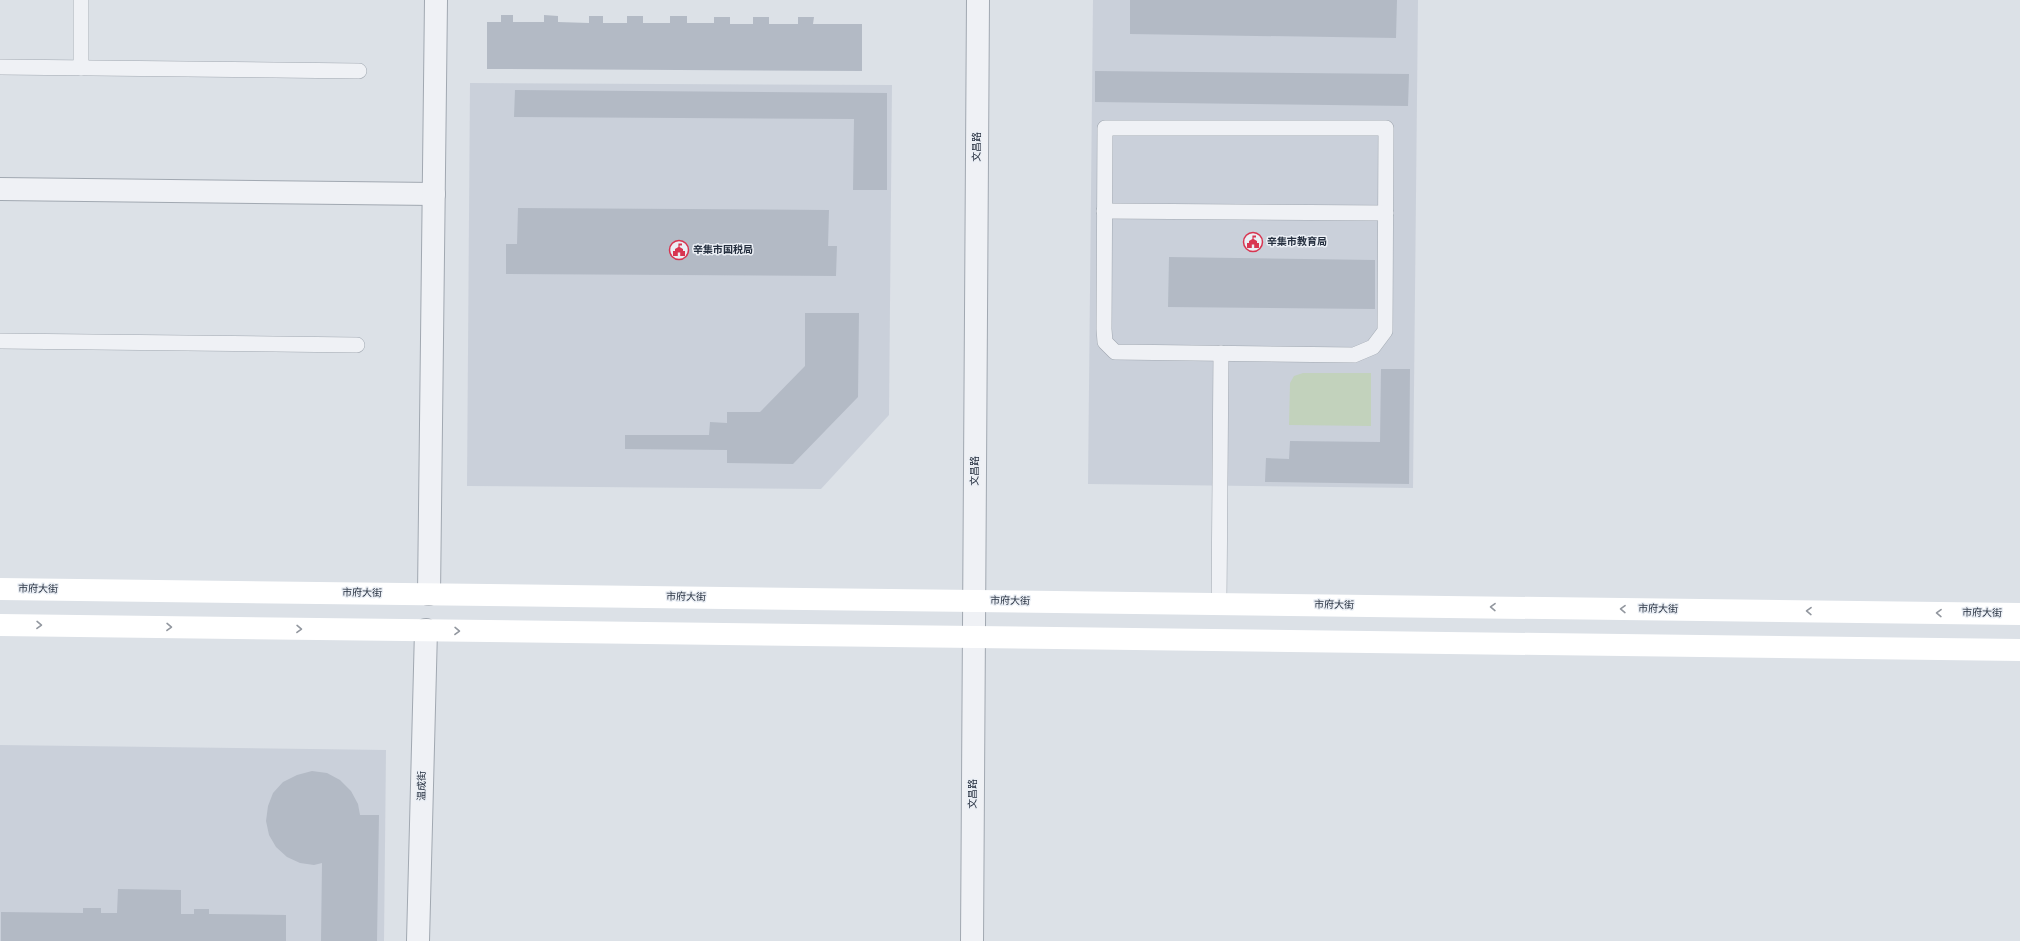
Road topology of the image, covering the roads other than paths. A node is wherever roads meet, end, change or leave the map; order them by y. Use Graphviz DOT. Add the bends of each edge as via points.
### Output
graph roads {
  1 [pos="81,0"];
  2 [pos="436,0"];
  3 [pos="978,0"];
  4 [pos="0,67"];
  5 [pos="81,68"];
  6 [pos="359,71"];
  7 [pos="0,189"];
  8 [pos="434,194"];
  9 [pos="1104,211"];
  10 [pos="1386,213"];
  11 [pos="0,341"];
  12 [pos="357,345"];
  13 [pos="1221,353"];
  14 [pos="0,588"];
  15 [pos="429,594"];
  16 [pos="974,601"];
  17 [pos="1219,604"];
  18 [pos="2020,614"];
  19 [pos="0,625"];
  20 [pos="426,630"];
  21 [pos="974,637"];
  22 [pos="2020,650"];
  23 [pos="418,941"];
  24 [pos="972,941"];
  1 -- 5 [label="lane"];
  2 -- 8 [label="street"];
  3 -- 16 [label="street, 文昌路"];
  4 -- 5 [label="lane"];
  5 -- 6 [label="lane"];
  7 -- 8 [label="street"];
  8 -- 15 [label="street"];
  9 -- 10 [label="lane"];
  9 -- 10 [label="lane" via="1105,128 1386,128"];
  9 -- 13 [label="lane" via="1105,342 1115,352"];
  10 -- 13 [label="lane" via="1385,331 1373,348 1354,354"];
  11 -- 12 [label="lane"];
  13 -- 17 [label="lane"];
  14 -- 15 [label="main road, 市府大街"];
  15 -- 16 [label="main road, 市府大街"];
  16 -- 17 [label="main road, 市府大街"];
  16 -- 21 [label="street, 文昌路"];
  18 -- 17 [label="main road, 市府大街, one-way"];
  19 -- 20 [label="main road, one-way"];
  20 -- 21 [label="main road, one-way"];
  20 -- 23 [label="street, 温成街"];
  21 -- 22 [label="main road"];
  21 -- 24 [label="street, 文昌路"];
}
